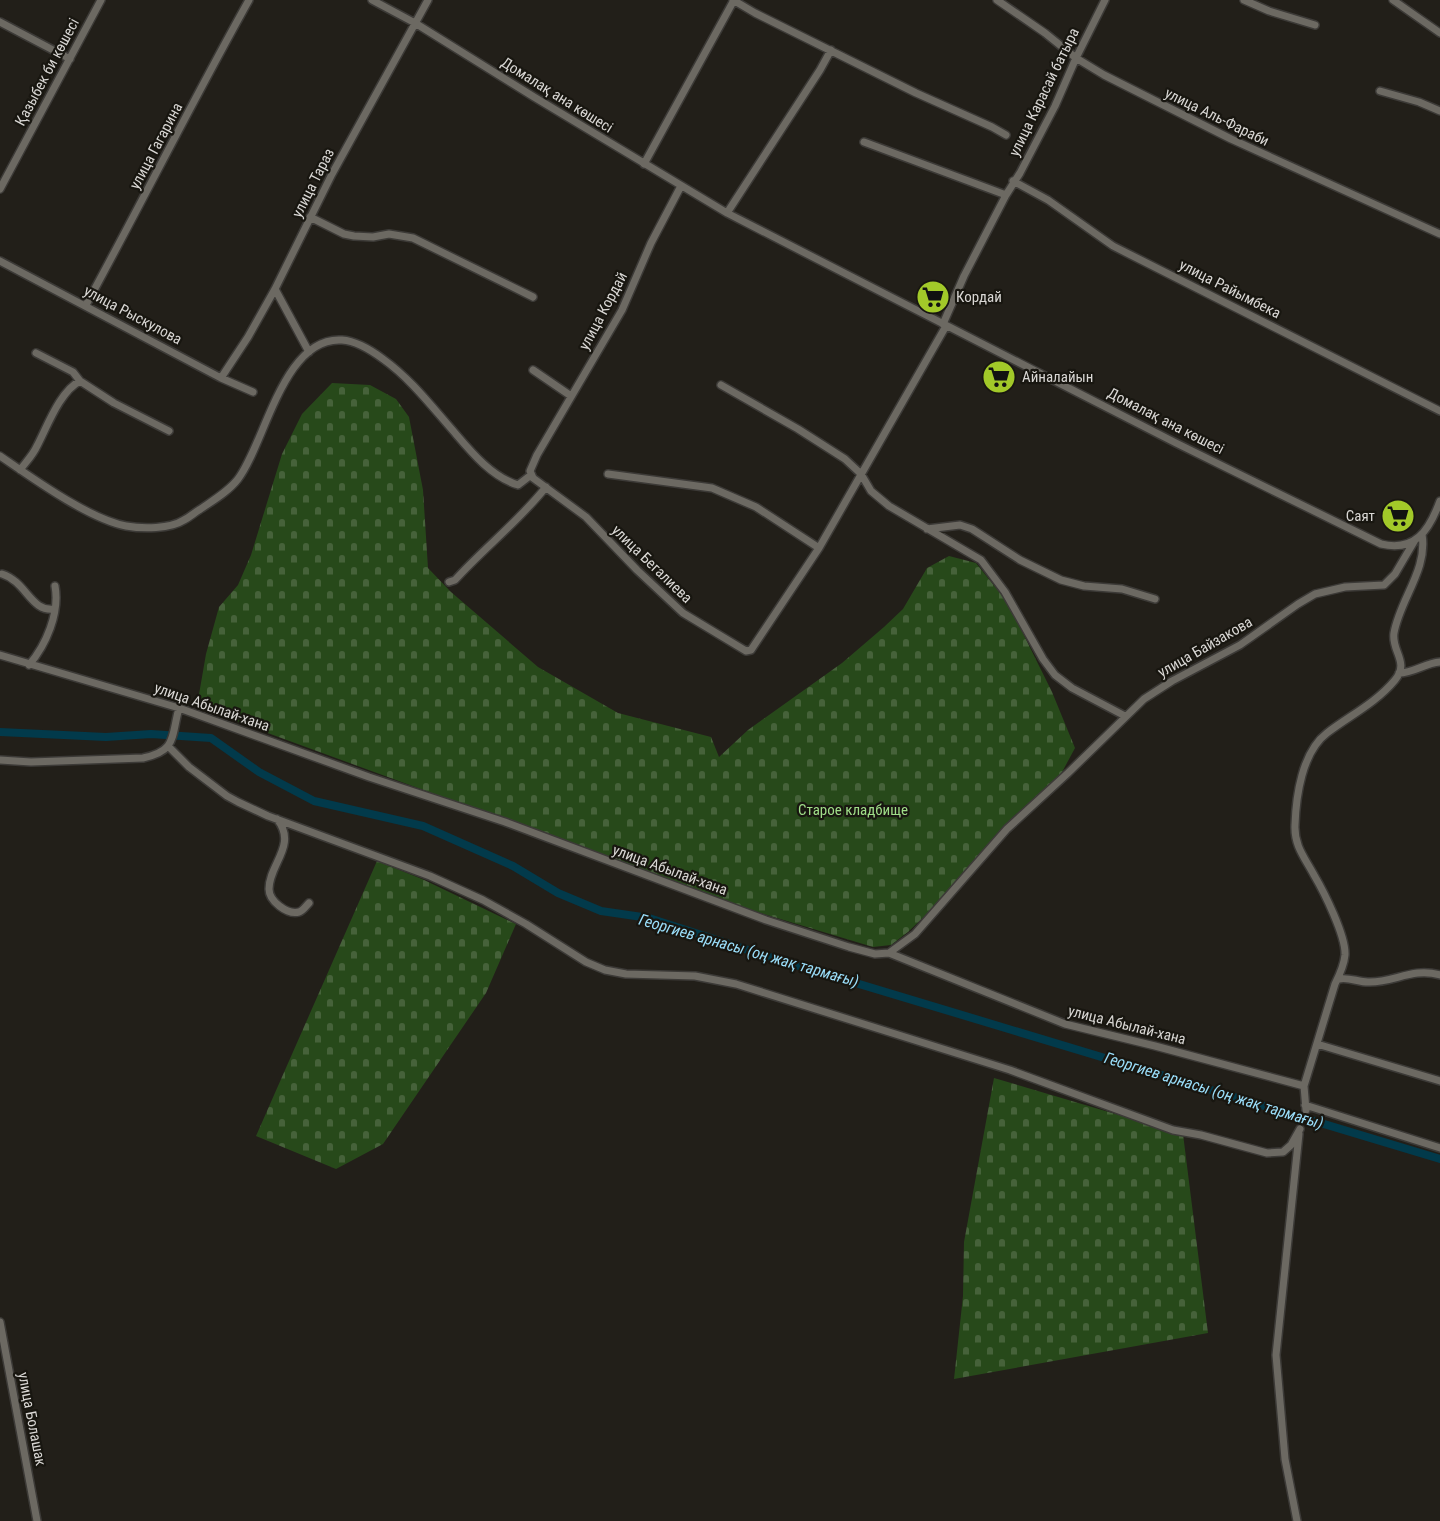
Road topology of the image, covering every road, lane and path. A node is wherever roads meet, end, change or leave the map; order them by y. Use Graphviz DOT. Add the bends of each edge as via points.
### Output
graph roads {
  1 [pos="101,0"];
  2 [pos="249,0"];
  3 [pos="372,0"];
  4 [pos="428,0"];
  5 [pos="734,0"];
  6 [pos="997,0"];
  7 [pos="1106,0"];
  8 [pos="1244,0"];
  9 [pos="1393,0"];
  10 [pos="0,22"];
  11 [pos="415,23"];
  12 [pos="1315,26"];
  13 [pos="1440,33"];
  14 [pos="831,50"];
  15 [pos="1076,58"];
  16 [pos="70,59"];
  17 [pos="1380,91"];
  18 [pos="1440,111"];
  19 [pos="1006,135"];
  20 [pos="864,142"];
  21 [pos="644,164"];
  22 [pos="1013,181"];
  23 [pos="681,186"];
  24 [pos="0,189"];
  25 [pos="1006,195"];
  26 [pos="727,213"];
  27 [pos="310,217"];
  28 [pos="1440,234"];
  29 [pos="0,261"];
  30 [pos="275,289"];
  31 [pos="533,297"];
  32 [pos="86,305"];
  33 [pos="945,325"];
  34 [pos="309,352"];
  35 [pos="36,353"];
  36 [pos="533,370"];
  37 [pos="221,378"];
  38 [pos="80,381"];
  39 [pos="721,385"];
  40 [pos="252,392"];
  41 [pos="571,396"];
  42 [pos="1440,411"];
  43 [pos="169,432"];
  44 [pos="0,456"];
  45 [pos="20,470"];
  46 [pos="530,473"];
  47 [pos="608,474"];
  48 [pos="861,474"];
  49 [pos="546,487"];
  50 [pos="1440,501"];
  51 [pos="927,529"];
  52 [pos="1419,537"];
  53 [pos="819,548"];
  54 [pos="2,574"];
  55 [pos="449,582"];
  56 [pos="55,586"];
  57 [pos="1155,600"];
  58 [pos="56,609"];
  59 [pos="0,655"];
  60 [pos="1440,663"];
  61 [pos="29,665"];
  62 [pos="1399,673"];
  63 [pos="179,708"];
  64 [pos="1125,716"];
  65 [pos="169,747"];
  66 [pos="0,760"];
  67 [pos="277,819"];
  68 [pos="309,903"];
  69 [pos="889,953"];
  70 [pos="1440,975"];
  71 [pos="1339,979"];
  72 [pos="1317,1044"];
  73 [pos="1440,1081"];
  74 [pos="1304,1086"];
  75 [pos="1440,1148"];
  76 [pos="0,1322"];
  77 [pos="37,1521"];
  78 [pos="1297,1521"];
  1 -- 16 [label="street, Қазыбек би көшесі"];
  2 -- 32 [label="street, улица Гагарина"];
  3 -- 11 [label="street, Домалақ ана көшесі"];
  4 -- 11 [label="street, улица Тараз"];
  5 -- 14 [label="street"];
  5 -- 21 [label="street"];
  6 -- 15 [label="street, улица Аль-Фараби"];
  7 -- 15 [label="street, улица Карасай батыра"];
  8 -- 12 [label="street"];
  9 -- 13 [label="street"];
  10 -- 16 [label="street"];
  11 -- 21 [label="street, Домалақ ана көшесі"];
  11 -- 27 [label="street, улица Тараз"];
  14 -- 19 [label="street"];
  14 -- 26 [label="street"];
  15 -- 22 [label="street, улица Карасай батыра" via="1055,106"];
  15 -- 28 [label="street, улица Аль-Фараби" via="1231,139"];
  16 -- 24 [label="street, Қазыбек би көшесі"];
  17 -- 18 [label="street"];
  20 -- 25 [label="street"];
  21 -- 23 [label="street, Домалақ ана көшесі"];
  22 -- 25 [label="street, улица Карасай батыра"];
  22 -- 42 [label="street, улица Райымбека" via="1048,200 1113,246"];
  23 -- 26 [label="street, Домалақ ана көшесі"];
  23 -- 41 [label="street, улица Кордай" via="622,310"];
  25 -- 33 [label="street, улица Карасай батыра" via="964,276"];
  26 -- 33 [label="street, Домалақ ана көшесі"];
  27 -- 30 [label="street, улица Тараз"];
  27 -- 31 [label="street" via="344,234 413,238"];
  29 -- 32 [label="street, улица Рыскулова"];
  30 -- 34 [label="street"];
  30 -- 37 [label="street, улица Тараз"];
  32 -- 37 [label="street, улица Рыскулова"];
  33 -- 48 [label="street, улица Карасай батыра"];
  33 -- 52 [label="street, Домалақ ана көшесі" via="1381,544 1402,546"];
  34 -- 45 [label="street" via="277,393 238,479 183,521 148,528 126,526 86,510"];
  34 -- 46 [label="street" via="342,340 375,353 399,371 486,466 515,484"];
  35 -- 38 [label="street" via="73,372"];
  36 -- 41 [label="street"];
  37 -- 40 [label="street, улица Рыскулова"];
  38 -- 43 [label="street"];
  38 -- 45 [label="street" via="67,392"];
  39 -- 48 [label="street" via="798,429"];
  41 -- 46 [label="street, улица Кордай"];
  44 -- 45 [label="street"];
  46 -- 49 [label="street, улица Бегалиева"];
  47 -- 53 [label="street" via="712,488 756,507"];
  48 -- 51 [label="street" via="871,491 889,506"];
  48 -- 53 [label="street, улица Бегалиева"];
  49 -- 53 [label="street, улица Бегалиева" via="586,517 683,613 749,652"];
  49 -- 55 [label="street" via="487,549"];
  50 -- 52 [label="street, улица Байзакова"];
  51 -- 57 [label="street" via="960,525 1061,580 1122,589"];
  51 -- 64 [label="street" via="981,560 1055,675"];
  52 -- 62 [label="street" via="1424,547 1420,567 1393,636 1401,659"];
  52 -- 64 [label="street, улица Байзакова" via="1384,585 1345,586 1315,594 1240,645 1153,693"];
  54 -- 58 [label="street" via="19,582 44,609"];
  56 -- 58 [label="street"];
  58 -- 61 [label="street" via="44,642"];
  59 -- 61 [label="street, улица Абылай-хана"];
  60 -- 62 [label="street"];
  61 -- 63 [label="street, улица Абылай-хана"];
  62 -- 71 [label="street" via="1372,702 1325,735 1308,758 1301,783 1295,836 1305,863 1321,886 1344,944"];
  63 -- 65 [label="street"];
  63 -- 69 [label="street, улица Абылай-хана" via="504,822 766,920 875,954"];
  64 -- 69 [label="street, улица Байзакова" via="1007,829 915,934"];
  65 -- 66 [label="street" via="143,758"];
  65 -- 67 [label="street" via="227,796"];
  67 -- 68 [label="street" via="285,839 270,882 271,899 292,912 303,910"];
  67 -- 78 [label="street" via="426,874 483,900 605,970 695,976 736,984 1020,1073 1173,1130 1267,1153 1283,1152 1300,1129 1276,1355 1285,1459"];
  69 -- 74 [label="street, улица Абылай-хана" via="1065,1024"];
  70 -- 71 [label="street" via="1416,973 1367,982"];
  71 -- 72 [label="street"];
  72 -- 73 [label="street"];
  72 -- 74 [label="street"];
  74 -- 75 [label="street" via="1306,1108"];
  76 -- 77 [label="street, улица Болашак"];
}
